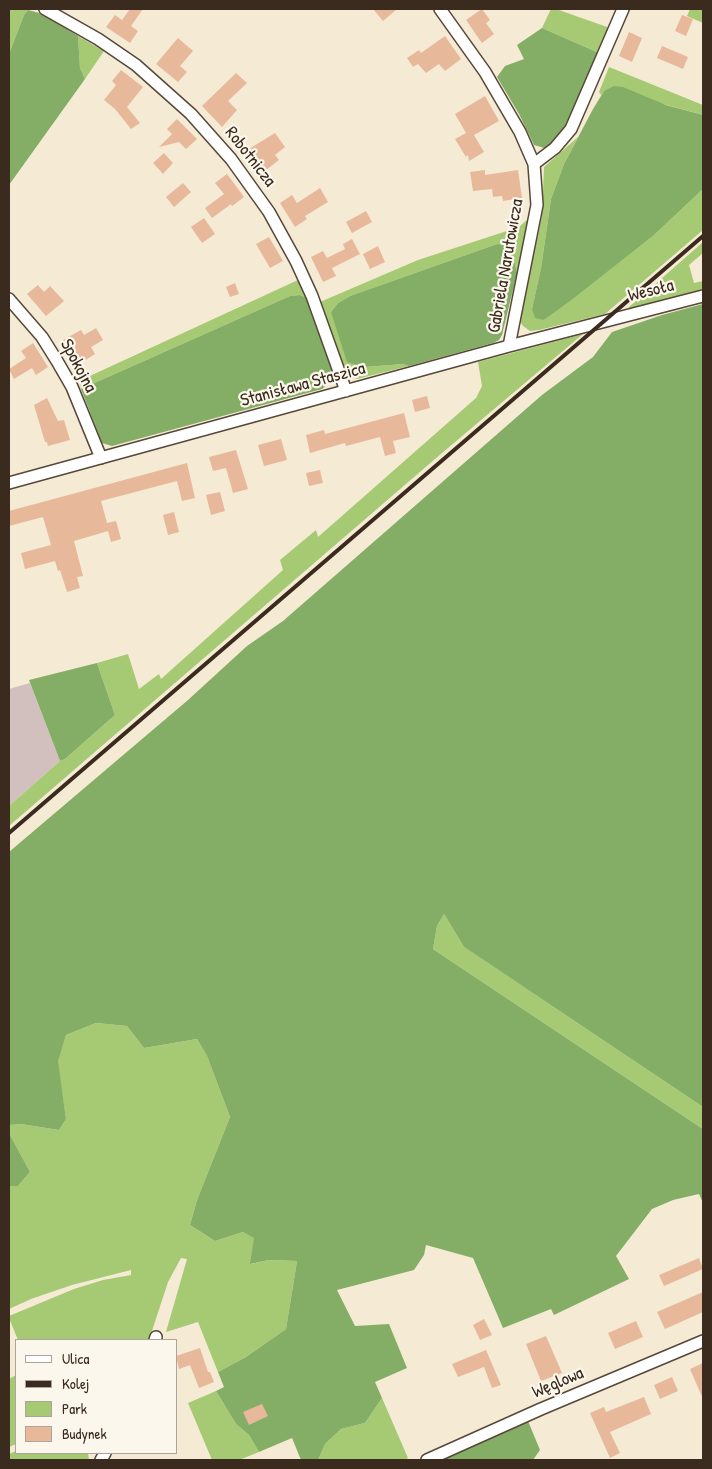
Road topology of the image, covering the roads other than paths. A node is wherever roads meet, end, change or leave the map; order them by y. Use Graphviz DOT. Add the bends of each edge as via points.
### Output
graph roads {
  1 [pos="45,9"];
  2 [pos="440,9"];
  3 [pos="623,9"];
  4 [pos="534,164"];
  5 [pos="703,296"];
  6 [pos="9,299"];
  7 [pos="607,320"];
  8 [pos="509,346"];
  9 [pos="346,391"];
  10 [pos="101,458"];
  11 [pos="9,483"];
  12 [pos="703,1341"];
  13 [pos="427,1460"];
  1 -- 9 [label="street, Robotnicza" via="136,65 191,114 231,159 269,212 296,261"];
  2 -- 4 [label="street, Gabriela Narutowicza" via="485,72 514,121"];
  3 -- 4 [label="street" via="571,129 555,148"];
  4 -- 8 [label="street, Gabriela Narutowicza" via="534,222"];
  5 -- 7 [label="street, Wesoła"];
  6 -- 10 [label="street, Spokojna" via="42,337 57,361 72,387"];
  7 -- 8 [label="street, Stanisława Staszica"];
  8 -- 9 [label="street, Stanisława Staszica"];
  9 -- 10 [label="street, Stanisława Staszica"];
  10 -- 11 [label="street, Stanisława Staszica"];
  12 -- 13 [label="street, Węglowa"];
}
